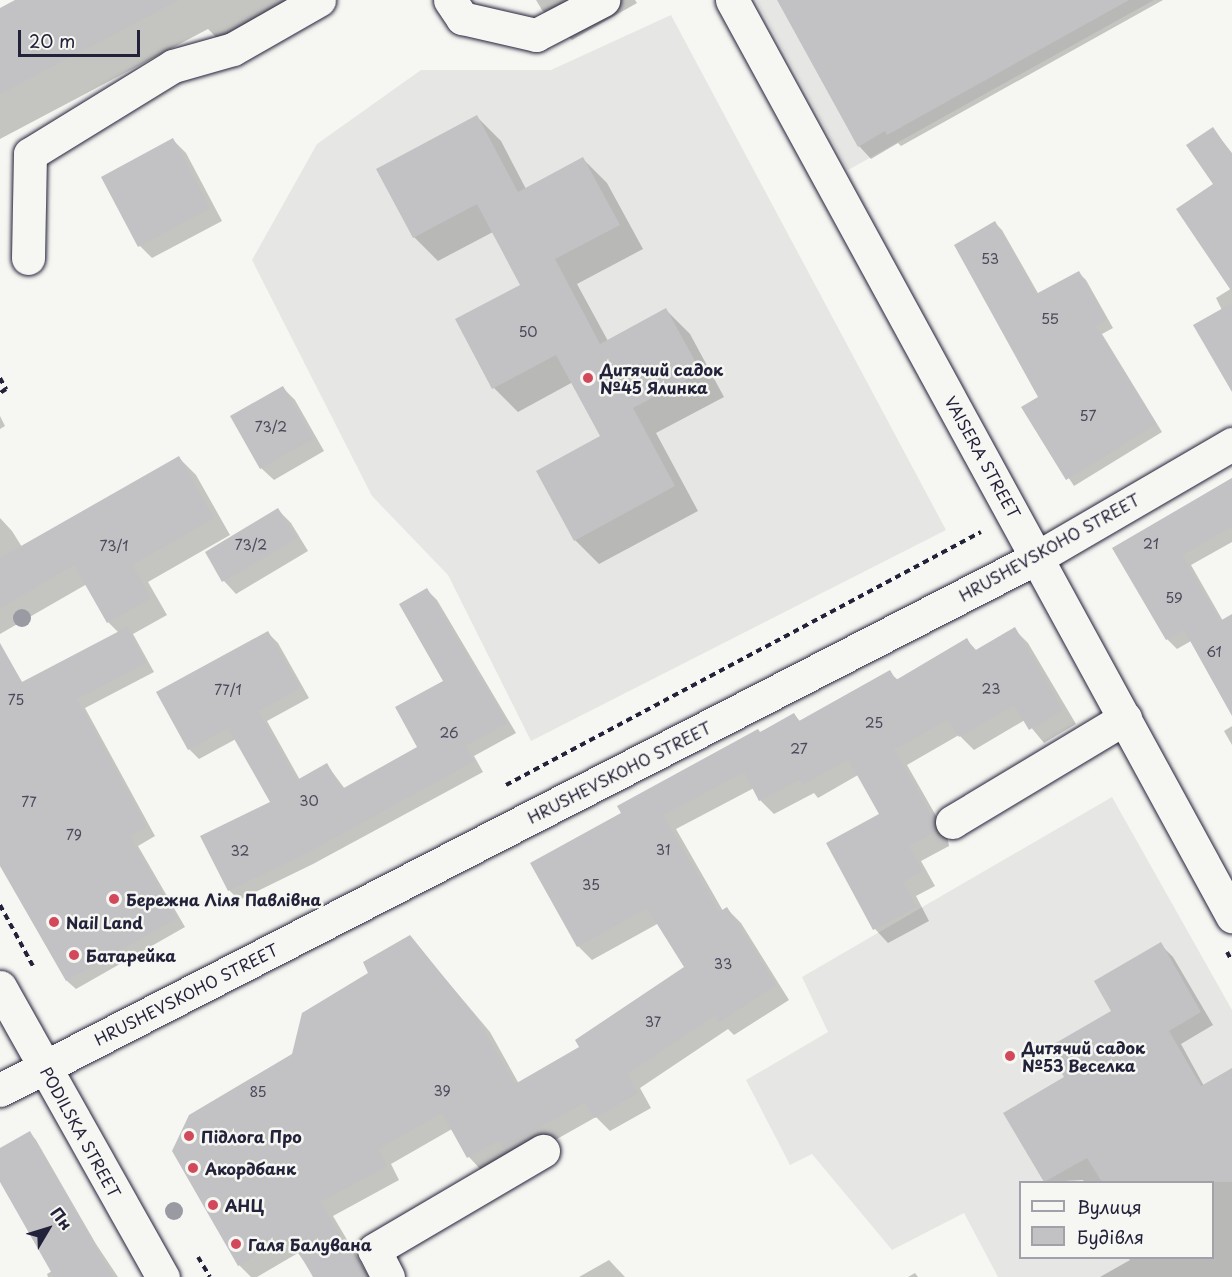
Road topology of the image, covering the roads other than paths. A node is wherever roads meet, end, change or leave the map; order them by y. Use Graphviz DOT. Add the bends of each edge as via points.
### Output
graph roads {
  1 [pos="319,0"];
  2 [pos="450,0"];
  3 [pos="603,0"];
  4 [pos="732,0"];
  5 [pos="28,258"];
  6 [pos="1232,444"];
  7 [pos="1038,557"];
  8 [pos="1125,718"];
  9 [pos="951,822"];
  10 [pos="1232,916"];
  11 [pos="0,987"];
  12 [pos="44,1066"];
  13 [pos="0,1090"];
  14 [pos="543,1151"];
  15 [pos="163,1277"];
  16 [pos="388,1277"];
  1 -- 5 [label="street" via="232,49 173,66 30,154"];
  2 -- 3 [label="street" via="462,18 536,35"];
  4 -- 7 [label="street, VAISERA STREET"];
  6 -- 7 [label="street, HRUSHEVSKOHO STREET"];
  7 -- 8 [label="street, VAISERA STREET"];
  7 -- 12 [label="street, HRUSHEVSKOHO STREET"];
  8 -- 9 [label="street"];
  8 -- 10 [label="street, VAISERA STREET"];
  11 -- 12 [label="street, PODILSKA STREET"];
  12 -- 13 [label="street, HRUSHEVSKOHO STREET"];
  12 -- 15 [label="street, PODILSKA STREET"];
  14 -- 16 [label="street" via="374,1250"];
}
